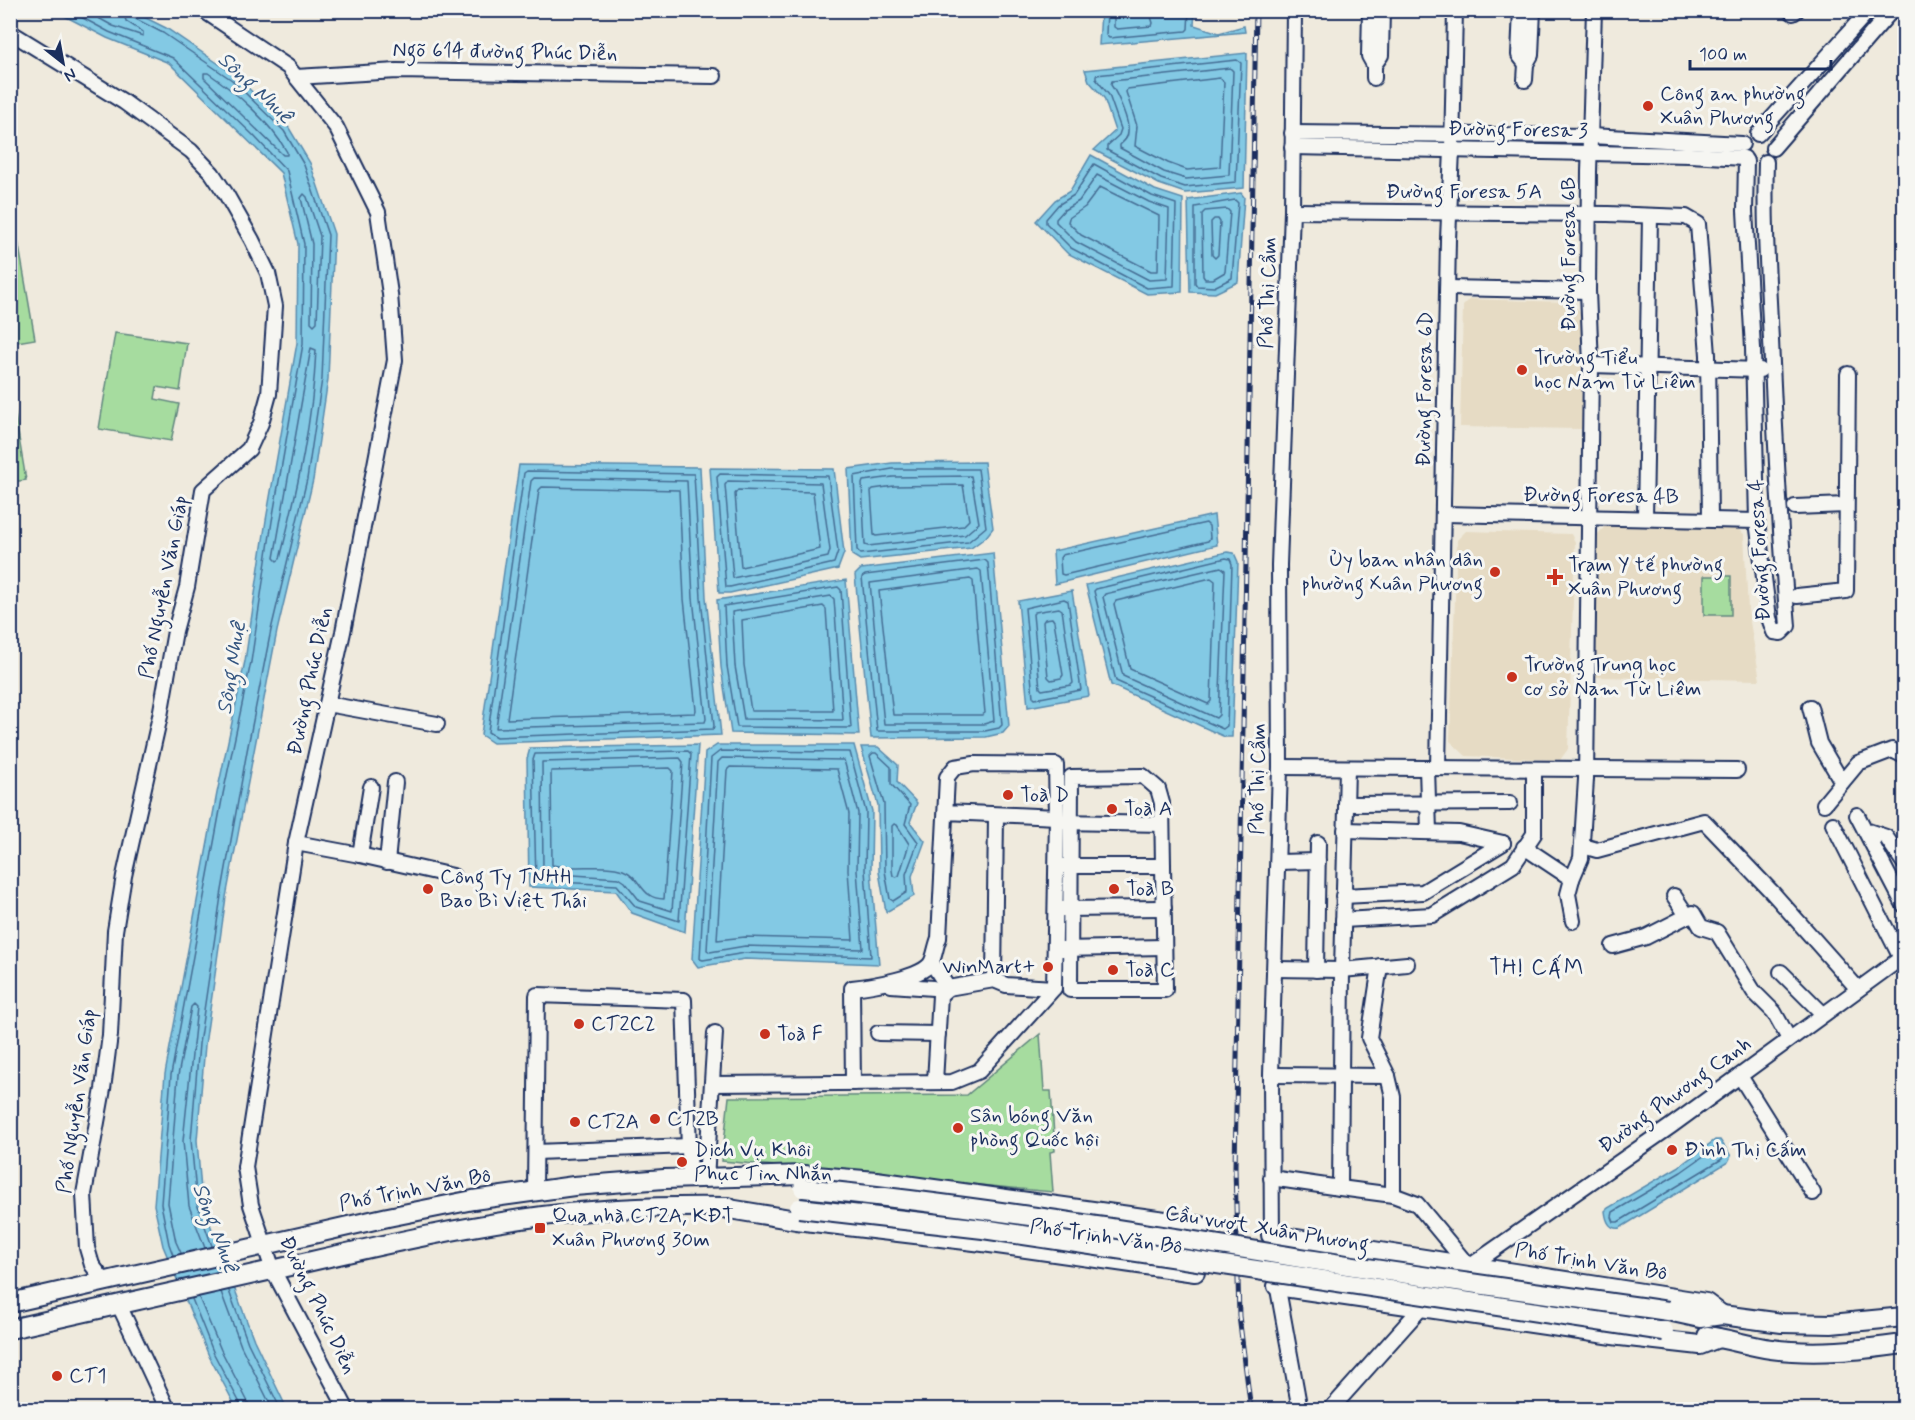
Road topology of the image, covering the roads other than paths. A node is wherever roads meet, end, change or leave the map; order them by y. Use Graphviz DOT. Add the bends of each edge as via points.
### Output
graph roads {
  1 [pos="203,10"];
  2 [pos="1294,10"];
  3 [pos="1370,10"];
  4 [pos="1382,10"];
  5 [pos="1455,10"];
  6 [pos="1521,10"];
  7 [pos="1533,10"];
  8 [pos="1594,10"];
  9 [pos="1790,10"];
  10 [pos="1797,10"];
  11 [pos="1869,10"];
  12 [pos="1888,16"];
  13 [pos="10,32"];
  14 [pos="1526,64"];
  15 [pos="296,76"];
  16 [pos="714,76"];
  17 [pos="1525,81"];
  18 [pos="1452,134"];
  19 [pos="1758,134"];
  20 [pos="1590,136"];
  21 [pos="1292,140"];
  22 [pos="1743,144"];
  23 [pos="1773,148"];
  24 [pos="1452,150"];
  25 [pos="1590,152"];
  26 [pos="1745,160"];
  27 [pos="1767,162"];
  28 [pos="1292,211"];
  29 [pos="1449,213"];
  30 [pos="1589,214"];
  31 [pos="1650,216"];
  32 [pos="1448,288"];
  33 [pos="1588,291"];
  34 [pos="1591,365"];
  35 [pos="1648,367"];
  36 [pos="1708,369"];
  37 [pos="1771,369"];
  38 [pos="1753,370"];
  39 [pos="1848,374"];
  40 [pos="1846,506"];
  41 [pos="1795,507"];
  42 [pos="1444,514"];
  43 [pos="1590,517"];
  44 [pos="1645,518"];
  45 [pos="1710,519"];
  46 [pos="1757,521"];
  47 [pos="1797,596"];
  48 [pos="327,704"];
  49 [pos="1810,707"];
  50 [pos="437,724"];
  51 [pos="1905,756"];
  52 [pos="1280,767"];
  53 [pos="1347,768"];
  54 [pos="1433,768"];
  55 [pos="1534,769"];
  56 [pos="1587,769"];
  57 [pos="1737,770"];
  58 [pos="395,782"];
  59 [pos="1842,782"];
  60 [pos="371,787"];
  61 [pos="1510,803"];
  62 [pos="1346,804"];
  63 [pos="1428,804"];
  64 [pos="1824,804"];
  65 [pos="946,812"];
  66 [pos="1857,815"];
  67 [pos="996,816"];
  68 [pos="1062,820"];
  69 [pos="1162,824"];
  70 [pos="1833,824"];
  71 [pos="1345,830"];
  72 [pos="1865,830"];
  73 [pos="1429,832"];
  74 [pos="296,843"];
  75 [pos="1318,843"];
  76 [pos="1524,848"];
  77 [pos="1582,852"];
  78 [pos="360,855"];
  79 [pos="1318,861"];
  80 [pos="387,862"];
  81 [pos="1278,862"];
  82 [pos="1905,863"];
  83 [pos="1056,866"];
  84 [pos="1163,866"];
  85 [pos="1071,867"];
  86 [pos="453,876"];
  87 [pos="1572,879"];
  88 [pos="1343,896"];
  89 [pos="1674,896"];
  90 [pos="1905,905"];
  91 [pos="1164,908"];
  92 [pos="1056,909"];
  93 [pos="1070,909"];
  94 [pos="1688,917"];
  95 [pos="1343,920"];
  96 [pos="1573,921"];
  97 [pos="1613,946"];
  98 [pos="1164,947"];
  99 [pos="1055,948"];
  100 [pos="1070,949"];
  101 [pos="1903,959"];
  102 [pos="932,963"];
  103 [pos="1407,964"];
  104 [pos="1380,966"];
  105 [pos="1275,969"];
  106 [pos="1316,970"];
  107 [pos="1341,970"];
  108 [pos="1781,972"];
  109 [pos="917,973"];
  110 [pos="994,981"];
  111 [pos="883,984"];
  112 [pos="1054,988"];
  113 [pos="1858,989"];
  114 [pos="940,990"];
  115 [pos="1822,1014"];
  116 [pos="716,1033"];
  117 [pos="878,1034"];
  118 [pos="938,1034"];
  119 [pos="1789,1038"];
  120 [pos="1341,1075"];
  121 [pos="1271,1076"];
  122 [pos="1388,1076"];
  123 [pos="1740,1076"];
  124 [pos="935,1082"];
  125 [pos="854,1083"];
  126 [pos="712,1084"];
  127 [pos="689,1146"];
  128 [pos="536,1152"];
  129 [pos="738,1178"];
  130 [pos="1271,1178"];
  131 [pos="698,1179"];
  132 [pos="803,1188"];
  133 [pos="1340,1188"];
  134 [pos="535,1191"];
  135 [pos="1813,1193"];
  136 [pos="1393,1195"];
  137 [pos="717,1207"];
  138 [pos="799,1208"];
  139 [pos="1271,1235"];
  140 [pos="257,1248"];
  141 [pos="1430,1261"];
  142 [pos="1469,1267"];
  143 [pos="266,1271"];
  144 [pos="105,1282"];
  145 [pos="1277,1286"];
  146 [pos="10,1303"];
  147 [pos="119,1305"];
  148 [pos="1421,1308"];
  149 [pos="1722,1316"];
  150 [pos="1905,1317"];
  151 [pos="10,1329"];
  152 [pos="1718,1338"];
  153 [pos="1905,1344"];
  154 [pos="168,1410"];
  155 [pos="347,1410"];
  156 [pos="1300,1410"];
  157 [pos="1330,1410"];
  1 -- 15 [label="street, Đường Phúc Diễn"];
  2 -- 21 [label="street, Phố Thị Cẩm"];
  3 -- 4 [label="street" via="1369,56 1374,71 1381,55"];
  5 -- 18 [label="street, Đường Foresa 6D"];
  6 -- 14 [label="street" via="1520,55"];
  7 -- 14 [label="street" via="1531,56"];
  8 -- 20 [label="street, Đường Foresa 6B"];
  9 -- 10 [label="street"];
  11 -- 12 [label="street"];
  11 -- 19 [label="street"];
  12 -- 23 [label="street"];
  13 -- 144 [label="street, Phố Nguyễn Văn Giáp" via="124,102 191,151 212,173 252,240 268,273 275,306 269,394 261,423 249,449 203,490 187,587 124,876 115,931 110,1035 84,1194 87,1248 92,1265"];
  14 -- 17 [label="street"];
  15 -- 16 [label="street, Ngõ 614 đường Phúc Diễn" via="397,71"];
  15 -- 48 [label="street, Đường Phúc Diễn" via="336,127 378,212 390,294 394,360"];
  18 -- 20 [label="street, Đường Foresa 3"];
  18 -- 21 [label="street, Đường Foresa 3"];
  18 -- 24 [label="street, Đường Foresa 6D"];
  19 -- 22 [label="street" via="1749,136"];
  19 -- 23 [label="street" via="1765,136"];
  20 -- 22 [label="street, Đường Foresa 3"];
  20 -- 25 [label="street, Đường Foresa 6B"];
  21 -- 24 [label="street, Đường Foresa 3"];
  21 -- 28 [label="street, Phố Thị Cẩm"];
  22 -- 26 [label="street"];
  23 -- 27 [label="street"];
  24 -- 25 [label="street, Đường Foresa 3"];
  24 -- 29 [label="street, Đường Foresa 6D"];
  25 -- 26 [label="street, Đường Foresa 3"];
  25 -- 30 [label="street, Đường Foresa 6B"];
  26 -- 27 [label="street" via="1758,165"];
  26 -- 38 [label="street, Đường Foresa 4"];
  27 -- 37 [label="street, Đường Foresa 4"];
  28 -- 29 [label="street, Đường Foresa 5A"];
  28 -- 52 [label="street, Phố Thị Cẩm" via="1279,565"];
  29 -- 30 [label="street, Đường Foresa 5A"];
  29 -- 32 [label="street, Đường Foresa 6D"];
  30 -- 31 [label="street, Đường Foresa 5A"];
  30 -- 33 [label="street, Đường Foresa 6B"];
  31 -- 35 [label="street"];
  31 -- 36 [label="street, Đường Foresa 5A" via="1686,217 1698,224"];
  32 -- 33 [label="street"];
  32 -- 42 [label="street, Đường Foresa 6D"];
  33 -- 34 [label="street, Đường Foresa 6B"];
  34 -- 35 [label="street"];
  34 -- 43 [label="street, Đường Foresa 6B"];
  35 -- 36 [label="street"];
  35 -- 44 [label="street"];
  36 -- 38 [label="street"];
  36 -- 45 [label="street, Đường Foresa 5A"];
  37 -- 38 [label="street"];
  37 -- 46 [label="street, Đường Foresa 4" via="1788,626 1781,633 1774,632 1769,618"];
  38 -- 46 [label="street, Đường Foresa 4"];
  39 -- 40 [label="street"];
  40 -- 41 [label="street"];
  40 -- 47 [label="street" via="1846,591"];
  42 -- 43 [label="street, Đường Foresa 4B"];
  42 -- 54 [label="street, Đường Foresa 6D"];
  43 -- 44 [label="street, Đường Foresa 4B"];
  43 -- 56 [label="street, Đường Foresa 6B"];
  44 -- 45 [label="street, Đường Foresa 4B"];
  45 -- 46 [label="street, Đường Foresa 4B"];
  48 -- 50 [label="street"];
  48 -- 74 [label="street, Đường Phúc Diễn"];
  49 -- 59 [label="street" via="1819,743"];
  51 -- 59 [label="street" via="1892,750 1858,763"];
  52 -- 53 [label="street"];
  52 -- 81 [label="street, Phố Thị Cẩm"];
  53 -- 54 [label="street"];
  53 -- 62 [label="street"];
  54 -- 55 [label="street"];
  54 -- 63 [label="street, Đường Foresa 6D"];
  55 -- 56 [label="street"];
  55 -- 76 [label="street" via="1534,834"];
  56 -- 57 [label="street"];
  56 -- 77 [label="street, Đường Foresa 6B"];
  58 -- 80 [label="street"];
  59 -- 64 [label="street"];
  60 -- 78 [label="street"];
  61 -- 63 [label="street"];
  62 -- 63 [label="street"];
  62 -- 71 [label="street"];
  63 -- 73 [label="street, Đường Foresa 6D"];
  65 -- 67 [label="street"];
  65 -- 68 [label="street" via="947,777 955,767 1056,765"];
  65 -- 102 [label="street" via="939,938"];
  66 -- 72 [label="street"];
  67 -- 68 [label="street"];
  67 -- 110 [label="street"];
  68 -- 69 [label="street"];
  68 -- 69 [label="street" via="1071,777 1143,776 1158,789"];
  68 -- 83 [label="street"];
  68 -- 85 [label="street"];
  69 -- 84 [label="street"];
  70 -- 101 [label="street"];
  71 -- 73 [label="street"];
  71 -- 88 [label="street"];
  72 -- 82 [label="street" via="1886,837"];
  72 -- 90 [label="street"];
  73 -- 88 [label="street" via="1459,833 1503,843 1423,892"];
  74 -- 78 [label="street"];
  74 -- 140 [label="street, Đường Phúc Diễn" via="245,1167"];
  75 -- 79 [label="street"];
  76 -- 87 [label="street"];
  76 -- 95 [label="street" via="1513,865 1432,915"];
  77 -- 87 [label="street"];
  77 -- 113 [label="street" via="1704,821"];
  78 -- 80 [label="street"];
  79 -- 81 [label="street"];
  79 -- 106 [label="street"];
  80 -- 86 [label="street"];
  81 -- 105 [label="street, Phố Thị Cẩm"];
  83 -- 85 [label="street"];
  83 -- 92 [label="street"];
  84 -- 85 [label="street"];
  84 -- 91 [label="street"];
  85 -- 93 [label="street"];
  87 -- 96 [label="street" via="1568,894"];
  88 -- 95 [label="street"];
  89 -- 94 [label="street"];
  91 -- 93 [label="street"];
  91 -- 98 [label="street"];
  92 -- 93 [label="street"];
  92 -- 99 [label="street"];
  93 -- 100 [label="street"];
  94 -- 97 [label="street" via="1646,937"];
  94 -- 119 [label="street" via="1693,913 1701,927 1717,932 1754,992 1774,1012"];
  95 -- 107 [label="street"];
  98 -- 100 [label="street"];
  98 -- 100 [label="street" via="1165,990 1070,990"];
  99 -- 100 [label="street"];
  99 -- 112 [label="street"];
  101 -- 113 [label="street, Đường Phương Canh"];
  102 -- 109 [label="street"];
  102 -- 114 [label="street"];
  103 -- 104 [label="street"];
  104 -- 107 [label="street"];
  104 -- 122 [label="street" via="1369,1038"];
  105 -- 106 [label="street"];
  105 -- 121 [label="street, Phố Thị Cẩm"];
  106 -- 107 [label="street"];
  107 -- 120 [label="street"];
  108 -- 115 [label="street"];
  109 -- 111 [label="street"];
  109 -- 114 [label="street"];
  110 -- 112 [label="street"];
  110 -- 114 [label="street"];
  111 -- 114 [label="street"];
  111 -- 125 [label="street" via="852,988"];
  112 -- 124 [label="street" via="979,1071 952,1082"];
  113 -- 115 [label="street, Đường Phương Canh"];
  114 -- 118 [label="street"];
  115 -- 119 [label="street, Đường Phương Canh"];
  116 -- 126 [label="street"];
  117 -- 118 [label="street"];
  118 -- 124 [label="street"];
  119 -- 123 [label="street, Đường Phương Canh"];
  120 -- 121 [label="street"];
  120 -- 122 [label="street"];
  120 -- 133 [label="street"];
  121 -- 130 [label="street, Phố Thị Cẩm"];
  122 -- 136 [label="street" via="1393,1097"];
  123 -- 135 [label="street"];
  123 -- 142 [label="street, Đường Phương Canh"];
  124 -- 125 [label="street"];
  125 -- 126 [label="street"];
  126 -- 131 [label="street"];
  127 -- 128 [label="street"];
  127 -- 128 [label="street" via="684,1000 537,995"];
  127 -- 131 [label="street"];
  128 -- 134 [label="street"];
  129 -- 131 [label="main road, Phố Trịnh Văn Bô"];
  129 -- 132 [label="main road, Phố Trịnh Văn Bô"];
  129 -- 137 [label="main road, Phố Trịnh Văn Bô" via="804,1175 876,1181 1201,1226 1195,1272"];
  130 -- 133 [label="street"];
  130 -- 139 [label="street, Phố Thị Cẩm"];
  131 -- 134 [label="main road, Phố Trịnh Văn Bô"];
  132 -- 149 [label="main road, Cầu vượt Xuân Phương, bridge" via="1128,1230 1700,1318"];
  133 -- 136 [label="street"];
  134 -- 140 [label="main road, Phố Trịnh Văn Bô" via="398,1215"];
  136 -- 142 [label="street" via="1417,1203"];
  137 -- 138 [label="main road, Phố Trịnh Văn Bô"];
  137 -- 143 [label="main road, Phố Trịnh Văn Bô" via="652,1207 543,1216 387,1243"];
  138 -- 152 [label="main road, Cầu vượt Xuân Phương, bridge" via="983,1229"];
  139 -- 141 [label="main road, Phố Trịnh Văn Bô"];
  139 -- 145 [label="street, Phố Thị Cẩm"];
  140 -- 143 [label="street, Đường Phúc Diễn"];
  140 -- 144 [label="main road, Phố Trịnh Văn Bô"];
  141 -- 142 [label="main road, Phố Trịnh Văn Bô"];
  141 -- 148 [label="street"];
  142 -- 149 [label="main road, Phố Trịnh Văn Bô" via="1706,1302"];
  143 -- 147 [label="main road, Phố Trịnh Văn Bô"];
  143 -- 155 [label="street, Đường Phúc Diễn"];
  144 -- 146 [label="main road, Phố Trịnh Văn Bô"];
  145 -- 148 [label="main road"];
  145 -- 156 [label="street, Phố Thị Cẩm"];
  147 -- 151 [label="main road, Phố Trịnh Văn Bô"];
  147 -- 154 [label="street"];
  148 -- 152 [label="main road" via="1700,1345"];
  148 -- 157 [label="street"];
  149 -- 150 [label="main road, Cầu vượt Xuân Phương" via="1832,1324"];
  152 -- 153 [label="main road, Cầu vượt Xuân Phương" via="1812,1352"];
}
